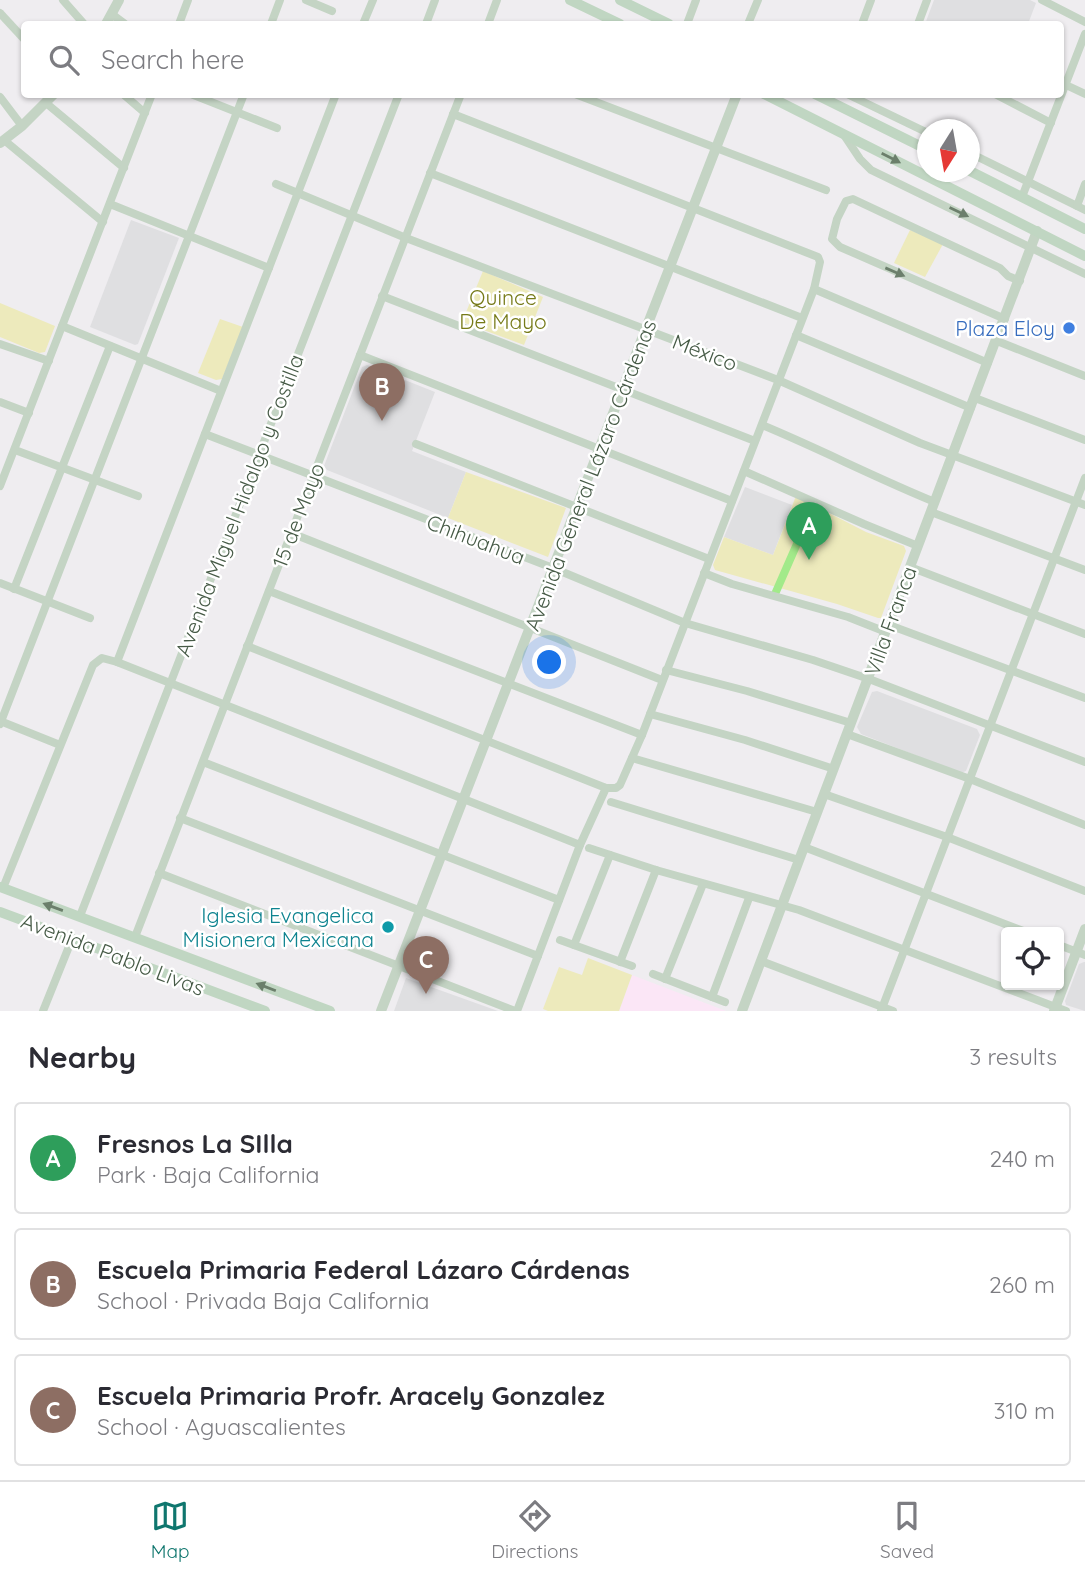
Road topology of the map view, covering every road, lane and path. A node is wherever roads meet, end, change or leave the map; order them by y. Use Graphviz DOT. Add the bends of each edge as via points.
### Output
graph roads {
  1 [pos="62,0"];
  2 [pos="119,0"];
  3 [pos="188,0"];
  4 [pos="280,0"];
  5 [pos="306,0"];
  6 [pos="373,0"];
  7 [pos="435,0"];
  8 [pos="497,0"];
  9 [pos="570,0"];
  10 [pos="621,0"];
  11 [pos="696,0"];
  12 [pos="758,0"];
  13 [pos="871,0"];
  14 [pos="927,0"];
  15 [pos="1042,0"];
  16 [pos="332,10"];
  17 [pos="0,13"];
  18 [pos="113,15"];
  19 [pos="81,21"];
  20 [pos="108,21"];
  21 [pos="121,21"];
  22 [pos="180,21"];
  23 [pos="272,21"];
  24 [pos="364,21"];
  25 [pos="427,21"];
  26 [pos="489,21"];
  27 [pos="614,21"];
  28 [pos="663,21"];
  29 [pos="688,21"];
  30 [pos="749,21"];
  31 [pos="863,21"];
  32 [pos="919,21"];
  33 [pos="1085,22"];
  34 [pos="1085,34"];
  35 [pos="21,36"];
  36 [pos="1066,85"];
  37 [pos="1064,90"];
  38 [pos="1085,94"];
  39 [pos="0,97"];
  40 [pos="127,98"];
  41 [pos="151,98"];
  42 [pos="200,98"];
  43 [pos="242,98"];
  44 [pos="334,98"];
  45 [pos="397,98"];
  46 [pos="459,98"];
  47 [pos="585,98"];
  48 [pos="735,98"];
  49 [pos="772,98"];
  50 [pos="855,98"];
  51 [pos="1003,98"];
  52 [pos="1061,98"];
  53 [pos="50,99"];
  54 [pos="834,99"];
  55 [pos="145,113"];
  56 [pos="236,113"];
  57 [pos="453,114"];
  58 [pos="1051,123"];
  59 [pos="22,126"];
  60 [pos="277,128"];
  61 [pos="917,128"];
  62 [pos="844,135"];
  63 [pos="2,141"];
  64 [pos="917,144"];
  65 [pos="715,150"];
  66 [pos="980,158"];
  67 [pos="124,168"];
  68 [pos="430,173"];
  69 [pos="980,176"];
  70 [pos="1029,181"];
  71 [pos="276,184"];
  72 [pos="1085,184"];
  73 [pos="826,190"];
  74 [pos="297,194"];
  75 [pos="1022,197"];
  76 [pos="110,204"];
  77 [pos="694,207"];
  78 [pos="1081,208"];
  79 [pos="352,216"];
  80 [pos="103,222"];
  81 [pos="1085,229"];
  82 [pos="1037,231"];
  83 [pos="190,235"];
  84 [pos="406,238"];
  85 [pos="1032,247"];
  86 [pos="1085,256"];
  87 [pos="269,268"];
  88 [pos="670,268"];
  89 [pos="1085,274"];
  90 [pos="1020,281"];
  91 [pos="814,289"];
  92 [pos="383,296"];
  93 [pos="802,318"];
  94 [pos="1005,319"];
  95 [pos="62,326"];
  96 [pos="646,329"];
  97 [pos="796,335"];
  98 [pos="997,341"];
  99 [pos="0,344"];
  100 [pos="110,346"];
  101 [pos="360,355"];
  102 [pos="142,359"];
  103 [pos="48,361"];
  104 [pos="988,363"];
  105 [pos="1085,376"];
  106 [pos="778,380"];
  107 [pos="622,389"];
  108 [pos="221,391"];
  109 [pos="0,402"];
  110 [pos="973,403"];
  111 [pos="29,413"];
  112 [pos="761,425"];
  113 [pos="205,434"];
  114 [pos="1085,440"];
  115 [pos="755,441"];
  116 [pos="416,444"];
  117 [pos="599,448"];
  118 [pos="15,450"];
  119 [pos="259,454"];
  120 [pos="954,456"];
  121 [pos="4,463"];
  122 [pos="62,467"];
  123 [pos="744,471"];
  124 [pos="313,475"];
  125 [pos="1085,478"];
  126 [pos="95,480"];
  127 [pos="0,486"];
  128 [pos="138,496"];
  129 [pos="732,501"];
  130 [pos="1081,503"];
  131 [pos="577,507"];
  132 [pos="933,507"];
  133 [pos="291,533"];
  134 [pos="918,546"];
  135 [pos="709,559"];
  136 [pos="1054,559"];
  137 [pos="910,567"];
  138 [pos="553,568"];
  139 [pos="1085,570"];
  140 [pos="704,573"];
  141 [pos="0,583"];
  142 [pos="14,589"];
  143 [pos="269,591"];
  144 [pos="48,602"];
  145 [pos="1033,615"];
  146 [pos="90,618"];
  147 [pos="685,623"];
  148 [pos="530,628"];
  149 [pos="888,628"];
  150 [pos="1085,634"];
  151 [pos="247,646"];
  152 [pos="117,662"];
  153 [pos="666,670"];
  154 [pos="1012,670"];
  155 [pos="869,679"];
  156 [pos="662,680"];
  157 [pos="170,682"];
  158 [pos="509,684"];
  159 [pos="1085,698"];
  160 [pos="225,704"];
  161 [pos="650,714"];
  162 [pos="0,722"];
  163 [pos="851,723"];
  164 [pos="991,726"];
  165 [pos="846,734"];
  166 [pos="642,735"];
  167 [pos="487,739"];
  168 [pos="60,745"];
  169 [pos="632,758"];
  170 [pos="203,762"];
  171 [pos="1085,762"];
  172 [pos="834,769"];
  173 [pos="970,779"];
  174 [pos="606,788"];
  175 [pos="824,794"];
  176 [pos="464,797"];
  177 [pos="611,802"];
  178 [pos="817,812"];
  179 [pos="180,818"];
  180 [pos="1085,825"];
  181 [pos="947,837"];
  182 [pos="585,847"];
  183 [pos="804,847"];
  184 [pos="610,855"];
  185 [pos="441,856"];
  186 [pos="799,860"];
  187 [pos="656,870"];
  188 [pos="159,873"];
  189 [pos="703,884"];
  190 [pos="1,888"];
  191 [pos="1085,891"];
  192 [pos="926,894"];
  193 [pos="749,898"];
  194 [pos="559,900"];
  195 [pos="782,905"];
  196 [pos="421,909"];
  197 [pos="0,912"];
  198 [pos="80,916"];
  199 [pos="1013,927"];
  200 [pos="1085,929"];
  201 [pos="135,937"];
  202 [pos="72,939"];
  203 [pos="560,940"];
  204 [pos="575,945"];
  205 [pos="1064,947"];
  206 [pos="904,950"];
  207 [pos="1081,953"];
  208 [pos="538,956"];
  209 [pos="761,961"];
  210 [pos="620,962"];
  211 [pos="397,966"];
  212 [pos="632,966"];
  213 [pos="653,974"];
  214 [pos="665,979"];
  215 [pos="712,996"];
  216 [pos="725,1002"];
  217 [pos="882,1009"];
  218 [pos="1054,1009"];
  219 [pos="43,1011"];
  220 [pos="265,1011"];
  221 [pos="330,1011"];
  222 [pos="381,1011"];
  223 [pos="516,1011"];
  224 [pos="742,1011"];
  225 [pos="893,1011"];
  226 [pos="1066,1011"];
  1 -- 19 [label="street"];
  2 -- 18 [label="street"];
  3 -- 22 [label="street"];
  4 -- 23 [label="street"];
  5 -- 16 [label="street"];
  6 -- 24 [label="street"];
  7 -- 25 [label="street"];
  8 -- 26 [label="street"];
  9 -- 27 [label="main road"];
  10 -- 28 [label="main road"];
  11 -- 29 [label="street"];
  12 -- 30 [label="street"];
  13 -- 31 [label="street"];
  14 -- 32 [label="street"];
  15 -- 33 [label="street"];
  17 -- 35 [label="street"];
  18 -- 20 [label="street"];
  18 -- 21 [label="street"];
  34 -- 36 [label="street"];
  36 -- 37 [label="street"];
  36 -- 38 [label="street"];
  39 -- 59 [label="street"];
  40 -- 55 [label="street"];
  41 -- 55 [label="street"];
  42 -- 56 [label="street"];
  43 -- 56 [label="street"];
  44 -- 74 [label="street"];
  45 -- 79 [label="street, Avenida Miguel Hidalgo y Costilla"];
  46 -- 57 [label="street, 15 de Mayo"];
  47 -- 65 [label="street"];
  48 -- 65 [label="street, Avenida General Lázaro Cárdenas"];
  49 -- 62 [label="main road"];
  50 -- 61 [label="street"];
  51 -- 58 [label="street"];
  52 -- 58 [label="street"];
  53 -- 59 [label="street"];
  53 -- 67 [label="street"];
  54 -- 64 [label="main road"];
  55 -- 67 [label="street"];
  56 -- 60 [label="street"];
  56 -- 83 [label="street"];
  57 -- 68 [label="street, 15 de Mayo"];
  57 -- 77 [label="street"];
  58 -- 70 [label="street"];
  59 -- 63 [label="street"];
  62 -- 82 [label="main road, one-way"];
  62 -- 85 [label="street, one-way" via="871,170"];
  63 -- 80 [label="street"];
  65 -- 73 [label="street"];
  65 -- 77 [label="street, Avenida General Lázaro Cárdenas"];
  66 -- 70 [label="street"];
  67 -- 76 [label="street"];
  68 -- 84 [label="street, 15 de Mayo"];
  68 -- 88 [label="street"];
  69 -- 75 [label="main road"];
  70 -- 75 [label="street"];
  70 -- 78 [label="street"];
  71 -- 74 [label="street, México"];
  72 -- 78 [label="street"];
  74 -- 79 [label="street, México"];
  74 -- 87 [label="street"];
  75 -- 81 [label="main road"];
  76 -- 80 [label="street"];
  76 -- 83 [label="street"];
  77 -- 88 [label="street, Avenida General Lázaro Cárdenas"];
  77 -- 91 [label="street" via="814,255 820,260"];
  79 -- 84 [label="street, México"];
  79 -- 119 [label="street, Avenida Miguel Hidalgo y Costilla"];
  80 -- 95 [label="street"];
  82 -- 85 [label="street, Villa Franca"];
  82 -- 86 [label="main road"];
  83 -- 87 [label="street"];
  83 -- 102 [label="street"];
  84 -- 92 [label="street, 15 de Mayo"];
  84 -- 96 [label="street, México"];
  85 -- 89 [label="street"];
  85 -- 90 [label="street, Villa Franca"];
  87 -- 108 [label="street"];
  88 -- 93 [label="street"];
  88 -- 96 [label="street, Avenida General Lázaro Cárdenas"];
  90 -- 94 [label="street, Villa Franca"];
  90 -- 94 [label="street, one-way" via="853,199 846,201 835,226 834,242 840,247"];
  91 -- 93 [label="street"];
  91 -- 104 [label="street"];
  92 -- 101 [label="street, 15 de Mayo"];
  92 -- 107 [label="street"];
  93 -- 97 [label="street"];
  94 -- 98 [label="street, Villa Franca"];
  95 -- 100 [label="street"];
  95 -- 103 [label="street"];
  96 -- 106 [label="street, México"];
  96 -- 107 [label="street, Avenida General Lázaro Cárdenas"];
  97 -- 106 [label="street"];
  97 -- 110 [label="street"];
  98 -- 104 [label="street, Villa Franca"];
  98 -- 105 [label="street"];
  99 -- 103 [label="street"];
  100 -- 102 [label="street"];
  100 -- 122 [label="street"];
  101 -- 117 [label="street"];
  101 -- 124 [label="street, 15 de Mayo"];
  102 -- 108 [label="street"];
  102 -- 126 [label="street"];
  103 -- 111 [label="street"];
  104 -- 110 [label="street, Villa Franca"];
  106 -- 112 [label="street"];
  106 -- 120 [label="street, México"];
  107 -- 115 [label="street"];
  107 -- 117 [label="street, Avenida General Lázaro Cárdenas"];
  108 -- 113 [label="street"];
  109 -- 111 [label="street"];
  110 -- 114 [label="street"];
  110 -- 120 [label="street, Villa Franca"];
  111 -- 118 [label="street"];
  112 -- 115 [label="street"];
  112 -- 132 [label="street"];
  113 -- 119 [label="street, Chihuahua"];
  113 -- 152 [label="street"];
  115 -- 123 [label="street"];
  116 -- 131 [label="street"];
  117 -- 129 [label="street"];
  117 -- 131 [label="street, Avenida General Lázaro Cárdenas"];
  118 -- 121 [label="street"];
  118 -- 122 [label="street"];
  119 -- 124 [label="street, Chihuahua"];
  119 -- 157 [label="street, Avenida Miguel Hidalgo y Costilla"];
  120 -- 130 [label="street, México"];
  120 -- 132 [label="street, Villa Franca"];
  121 -- 127 [label="street"];
  122 -- 126 [label="street"];
  122 -- 142 [label="street"];
  123 -- 129 [label="street"];
  123 -- 134 [label="street"];
  124 -- 133 [label="street, 15 de Mayo"];
  124 -- 138 [label="street, Chihuahua"];
  125 -- 130 [label="street"];
  126 -- 128 [label="street"];
  126 -- 144 [label="street"];
  129 -- 135 [label="street"];
  130 -- 136 [label="street"];
  131 -- 135 [label="street"];
  131 -- 138 [label="street, Avenida General Lázaro Cárdenas"];
  132 -- 134 [label="street, Villa Franca"];
  132 -- 136 [label="street"];
  133 -- 143 [label="street, 15 de Mayo"];
  133 -- 148 [label="street"];
  134 -- 137 [label="street, Villa Franca"];
  135 -- 140 [label="street"];
  136 -- 139 [label="street"];
  136 -- 145 [label="street"];
  137 -- 145 [label="street"];
  137 -- 149 [label="street, Villa Franca"];
  138 -- 147 [label="street, Chihuahua"];
  138 -- 148 [label="street, Avenida General Lázaro Cárdenas"];
  140 -- 147 [label="street"];
  140 -- 149 [label="street"];
  141 -- 142 [label="street"];
  142 -- 144 [label="street"];
  143 -- 151 [label="street, 15 de Mayo"];
  143 -- 158 [label="street"];
  144 -- 146 [label="street"];
  144 -- 162 [label="street"];
  145 -- 150 [label="street"];
  145 -- 154 [label="street"];
  147 -- 153 [label="street"];
  147 -- 155 [label="street, Chihuahua"];
  148 -- 156 [label="street"];
  148 -- 158 [label="street, Avenida General Lázaro Cárdenas"];
  149 -- 154 [label="street"];
  149 -- 155 [label="street, Villa Franca"];
  151 -- 160 [label="street, 15 de Mayo"];
  151 -- 167 [label="street"];
  152 -- 157 [label="street"];
  152 -- 168 [label="street" via="102,658 93,665"];
  153 -- 156 [label="street"];
  153 -- 163 [label="street"];
  154 -- 159 [label="street"];
  154 -- 164 [label="street"];
  155 -- 163 [label="street, Villa Franca"];
  155 -- 164 [label="street, Chihuahua"];
  156 -- 161 [label="street"];
  157 -- 160 [label="street"];
  157 -- 198 [label="street, Avenida Miguel Hidalgo y Costilla"];
  158 -- 166 [label="street"];
  158 -- 167 [label="street, Avenida General Lázaro Cárdenas"];
  160 -- 170 [label="street, 15 de Mayo"];
  160 -- 176 [label="street"];
  161 -- 166 [label="street"];
  161 -- 172 [label="street"];
  162 -- 168 [label="street"];
  163 -- 165 [label="street, Villa Franca"];
  164 -- 171 [label="street, Chihuahua"];
  164 -- 173 [label="street"];
  165 -- 172 [label="street, Villa Franca"];
  165 -- 173 [label="street"];
  166 -- 169 [label="street"];
  167 -- 174 [label="street"];
  167 -- 176 [label="street, Avenida General Lázaro Cárdenas"];
  168 -- 190 [label="street"];
  169 -- 174 [label="street" via="620,785"];
  169 -- 178 [label="street"];
  170 -- 179 [label="street, 15 de Mayo"];
  170 -- 185 [label="street"];
  172 -- 175 [label="street, Villa Franca"];
  173 -- 180 [label="street"];
  173 -- 181 [label="street"];
  174 -- 182 [label="street"];
  175 -- 178 [label="street, Villa Franca"];
  175 -- 181 [label="street"];
  176 -- 182 [label="street"];
  176 -- 185 [label="street, Avenida General Lázaro Cárdenas"];
  177 -- 186 [label="street"];
  178 -- 183 [label="street, Villa Franca"];
  179 -- 188 [label="street, 15 de Mayo"];
  179 -- 196 [label="street"];
  181 -- 191 [label="street"];
  181 -- 192 [label="street"];
  182 -- 184 [label="street"];
  182 -- 194 [label="street"];
  183 -- 186 [label="street, Villa Franca"];
  183 -- 192 [label="street"];
  184 -- 187 [label="street"];
  184 -- 204 [label="street"];
  185 -- 194 [label="street"];
  185 -- 196 [label="street, Avenida General Lázaro Cárdenas"];
  186 -- 195 [label="street, Villa Franca"];
  187 -- 189 [label="street"];
  187 -- 210 [label="street"];
  188 -- 201 [label="street, 15 de Mayo"];
  188 -- 211 [label="street"];
  189 -- 193 [label="street"];
  189 -- 214 [label="street"];
  198 -- 190 [label="main road, Avenida Pablo Livas, one-way"];
  192 -- 199 [label="street"];
  192 -- 206 [label="street"];
  193 -- 195 [label="street"];
  193 -- 215 [label="street"];
  194 -- 208 [label="street"];
  195 -- 206 [label="street"];
  195 -- 209 [label="street, Villa Franca"];
  196 -- 208 [label="street"];
  196 -- 211 [label="street, Avenida General Lázaro Cárdenas"];
  197 -- 202 [label="main road, Avenida Pablo Livas"];
  198 -- 201 [label="main road, Avenida Pablo Livas"];
  200 -- 207 [label="street"];
  221 -- 201 [label="main road, Avenida Pablo Livas, one-way"];
  202 -- 219 [label="street"];
  202 -- 220 [label="main road, Avenida Pablo Livas"];
  203 -- 204 [label="street"];
  204 -- 210 [label="street"];
  205 -- 207 [label="street"];
  206 -- 217 [label="street"];
  206 -- 218 [label="street"];
  207 -- 218 [label="street"];
  208 -- 223 [label="street"];
  209 -- 217 [label="street"];
  209 -- 224 [label="street, Villa Franca"];
  210 -- 212 [label="street"];
  211 -- 222 [label="street, Avenida General Lázaro Cárdenas"];
  211 -- 223 [label="street"];
  213 -- 214 [label="street"];
  214 -- 215 [label="street"];
  215 -- 216 [label="street"];
  217 -- 225 [label="street"];
  218 -- 226 [label="street"];
}
